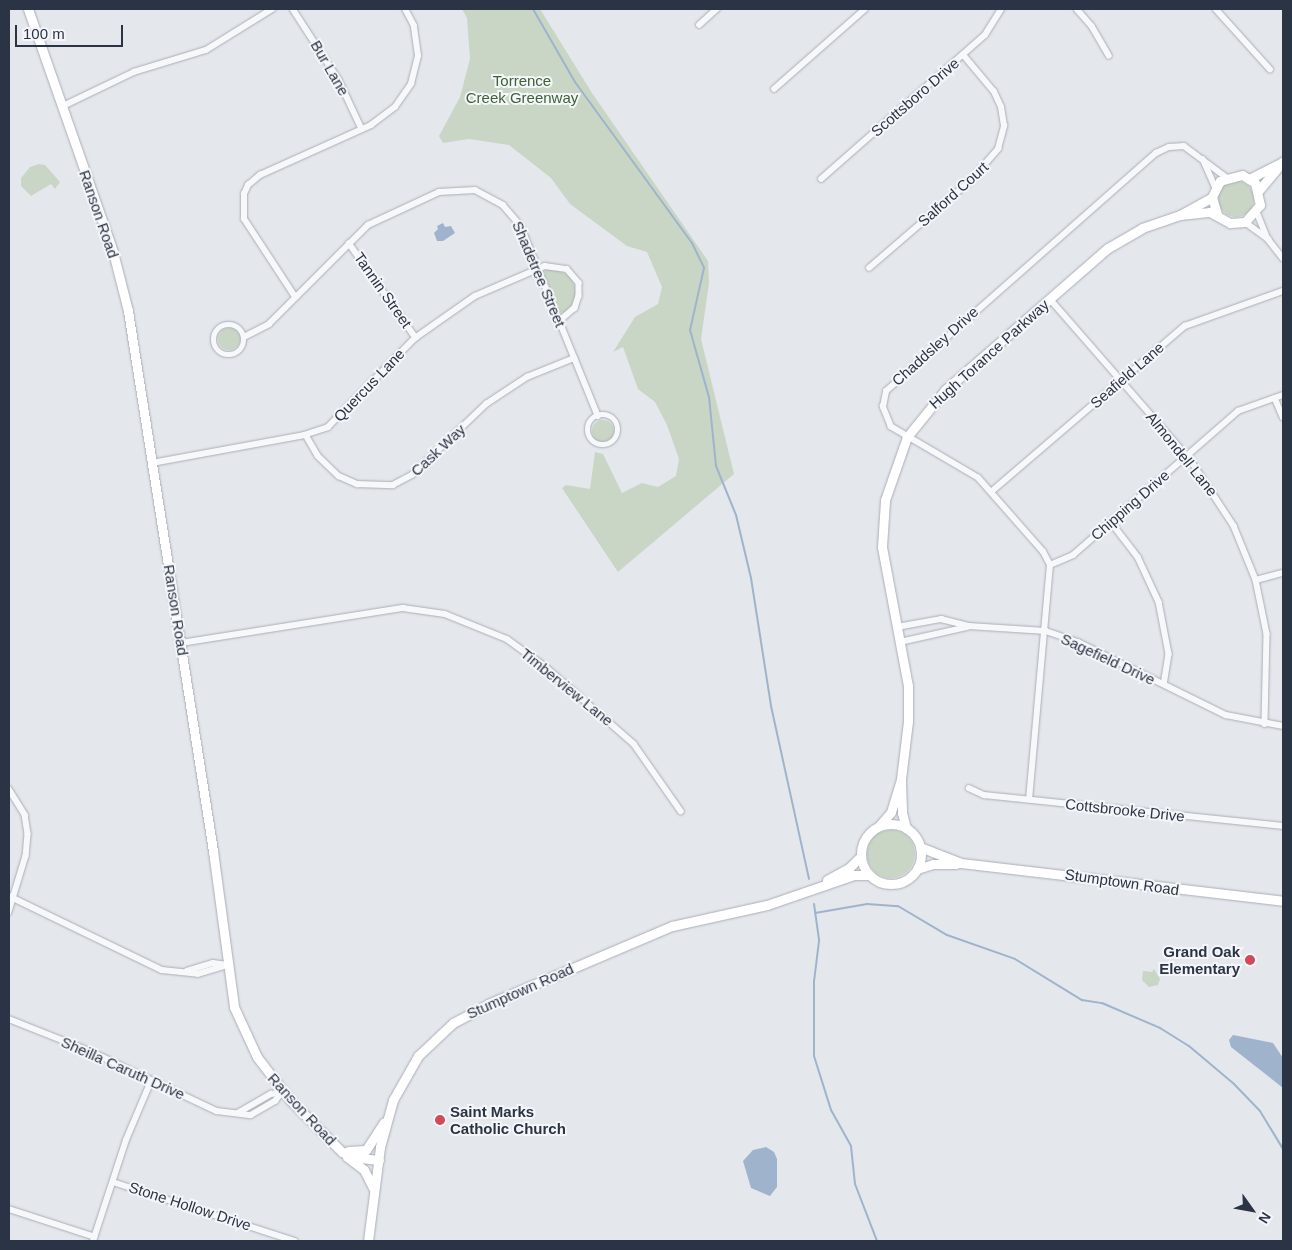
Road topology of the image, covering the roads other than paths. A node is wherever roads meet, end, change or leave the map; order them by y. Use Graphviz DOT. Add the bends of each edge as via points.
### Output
graph roads {
  1 [pos="28,9"];
  2 [pos="272,9"];
  3 [pos="293,9"];
  4 [pos="405,9"];
  5 [pos="717,9"];
  6 [pos="865,9"];
  7 [pos="1001,9"];
  8 [pos="1077,9"];
  9 [pos="1216,9"];
  10 [pos="699,24"];
  11 [pos="963,55"];
  12 [pos="1109,56"];
  13 [pos="1270,69"];
  14 [pos="774,89"];
  15 [pos="63,106"];
  16 [pos="362,129"];
  17 [pos="1203,159"];
  18 [pos="1282,162"];
  19 [pos="1226,177"];
  20 [pos="1250,178"];
  21 [pos="821,179"];
  22 [pos="1215,186"];
  23 [pos="1259,190"];
  24 [pos="1212,197"];
  25 [pos="1257,212"];
  26 [pos="1217,214"];
  27 [pos="1180,215"];
  28 [pos="1245,222"];
  29 [pos="1268,239"];
  30 [pos="349,243"];
  31 [pos="1283,258"];
  32 [pos="869,268"];
  33 [pos="538,269"];
  34 [pos="1283,290"];
  35 [pos="295,298"];
  36 [pos="1050,299"];
  37 [pos="560,321"];
  38 [pos="244,337"];
  39 [pos="416,338"];
  40 [pos="574,358"];
  41 [pos="1120,381"];
  42 [pos="1283,395"];
  43 [pos="1274,398"];
  44 [pos="598,416"];
  45 [pos="1283,417"];
  46 [pos="306,435"];
  47 [pos="907,438"];
  48 [pos="1187,455"];
  49 [pos="152,463"];
  50 [pos="991,492"];
  51 [pos="1111,522"];
  52 [pos="1050,566"];
  53 [pos="1283,573"];
  54 [pos="1256,580"];
  55 [pos="969,626"];
  56 [pos="897,627"];
  57 [pos="1046,631"];
  58 [pos="900,642"];
  59 [pos="181,643"];
  60 [pos="1164,684"];
  61 [pos="1265,724"];
  62 [pos="1283,726"];
  63 [pos="901,779"];
  64 [pos="970,788"];
  65 [pos="9,789"];
  66 [pos="1029,800"];
  67 [pos="681,811"];
  68 [pos="879,826"];
  69 [pos="1283,826"];
  70 [pos="906,828"];
  71 [pos="920,847"];
  72 [pos="861,856"];
  73 [pos="961,863"];
  74 [pos="917,869"];
  75 [pos="869,875"];
  76 [pos="819,886"];
  77 [pos="11,897"];
  78 [pos="1283,901"];
  79 [pos="9,912"];
  80 [pos="227,965"];
  81 [pos="9,1019"];
  82 [pos="151,1080"];
  83 [pos="282,1092"];
  84 [pos="388,1117"];
  85 [pos="338,1148"];
  86 [pos="379,1160"];
  87 [pos="113,1182"];
  88 [pos="374,1197"];
  89 [pos="9,1209"];
  90 [pos="94,1239"];
  91 [pos="294,1241"];
  92 [pos="368,1241"];
  1 -- 15 [label="street, Ranson Road"];
  2 -- 15 [label="street" via="206,50 134,72"];
  3 -- 16 [label="street, Bur Lane" via="339,80"];
  4 -- 16 [label="street" via="417,40 418,56 411,84 390,112"];
  5 -- 10 [label="street"];
  6 -- 14 [label="street"];
  7 -- 11 [label="street, Scottsboro Drive" via="993,28"];
  8 -- 12 [label="street" via="1092,26"];
  9 -- 13 [label="street"];
  11 -- 21 [label="street, Scottsboro Drive"];
  11 -- 32 [label="street, Salford Court" via="994,92 1001,106 1004,126 998,150 970,181"];
  15 -- 49 [label="street, Ranson Road" via="123,288"];
  16 -- 35 [label="street" via="260,175 248,185 244,194 244,219"];
  17 -- 19 [label="street, Chaddsley Drive"];
  17 -- 22 [label="street"];
  17 -- 47 [label="street, Chaddsley Drive" via="1180,145 1156,153 892,383 884,398 885,418 891,427"];
  18 -- 20 [label="street"];
  18 -- 23 [label="street"];
  19 -- 20 [label="street"];
  19 -- 22 [label="street"];
  20 -- 23 [label="street"];
  22 -- 24 [label="street"];
  23 -- 25 [label="street"];
  24 -- 26 [label="street"];
  24 -- 27 [label="street, Hugh Torance Parkway"];
  25 -- 28 [label="street"];
  25 -- 29 [label="street"];
  26 -- 27 [label="street, Hugh Torance Parkway"];
  26 -- 28 [label="street, Hugh Torance Parkway" via="1230,223"];
  27 -- 36 [label="street, Hugh Torance Parkway" via="1124,237"];
  28 -- 29 [label="street"];
  29 -- 31 [label="street"];
  30 -- 33 [label="street, Shadetree Street" via="368,225 417,200 452,189 475,190 499,202 516,219"];
  30 -- 35 [label="street, Shadetree Street"];
  30 -- 39 [label="street, Tannin Street"];
  33 -- 37 [label="street, Shadetree Street"];
  33 -- 37 [label="street, Quercus Lane" via="560,266 572,273 579,283 575,308"];
  33 -- 39 [label="street, Quercus Lane" via="475,296"];
  34 -- 41 [label="street, Seafield Lane" via="1185,326"];
  35 -- 38 [label="street, Shadetree Street" via="269,324"];
  36 -- 41 [label="street, Almondell Lane"];
  36 -- 47 [label="street, Hugh Torance Parkway" via="945,390"];
  37 -- 40 [label="street, Shadetree Street"];
  38 -- 38 [label="street, Shadetree Street" via="241,349 233,354 223,353 214,341 220,328 229,325 238,327"];
  39 -- 46 [label="street, Quercus Lane" via="328,427"];
  40 -- 44 [label="street, Shadetree Street"];
  40 -- 46 [label="street, Cask Way" via="527,377 486,404 412,475 393,485 357,484 339,476 318,456"];
  41 -- 48 [label="street, Almondell Lane"];
  41 -- 50 [label="street, Seafield Lane"];
  42 -- 43 [label="street, Chipping Drive"];
  43 -- 45 [label="street"];
  43 -- 48 [label="street, Chipping Drive" via="1238,411"];
  44 -- 44 [label="street" via="590,423 588,432 592,441 605,445 617,437 618,426 612,418"];
  46 -- 49 [label="street, Quercus Lane"];
  47 -- 50 [label="street, Chaddsley Drive" via="972,474"];
  47 -- 56 [label="street, Hugh Torance Parkway" via="891,476 882,524 884,574"];
  48 -- 51 [label="street, Chipping Drive"];
  48 -- 54 [label="street, Almondell Lane" via="1234,526"];
  49 -- 59 [label="street, Ranson Road"];
  50 -- 52 [label="street, Chaddsley Drive" via="1043,552"];
  51 -- 52 [label="street, Chipping Drive" via="1067,560"];
  51 -- 60 [label="street" via="1138,557 1159,602 1169,654"];
  52 -- 57 [label="street"];
  53 -- 54 [label="street"];
  54 -- 61 [label="street, Almondell Lane" via="1267,634"];
  55 -- 56 [label="street, Sagefield Drive" via="941,619"];
  55 -- 57 [label="street, Sagefield Drive"];
  55 -- 58 [label="street"];
  56 -- 58 [label="street, Hugh Torance Parkway"];
  57 -- 60 [label="street, Sagefield Drive" via="1078,642"];
  57 -- 66 [label="street"];
  58 -- 63 [label="street, Hugh Torance Parkway" via="908,701"];
  59 -- 67 [label="street, Timberview Lane" via="404,608 445,614 507,639 546,667 634,744"];
  59 -- 80 [label="street, Ranson Road"];
  60 -- 61 [label="street, Sagefield Drive" via="1226,715"];
  61 -- 62 [label="street, Sagefield Drive"];
  63 -- 68 [label="street, Hugh Torance Parkway" via="891,812"];
  63 -- 70 [label="street, Hugh Torance Parkway"];
  64 -- 66 [label="street, Cottsbrooke Drive" via="984,795"];
  65 -- 77 [label="street" via="25,815 28,834 26,856"];
  66 -- 69 [label="street, Cottsbrooke Drive"];
  68 -- 70 [label="street" via="888,824"];
  68 -- 72 [label="street" via="868,835"];
  70 -- 71 [label="street"];
  71 -- 73 [label="street, Stumptown Road"];
  71 -- 74 [label="street"];
  72 -- 75 [label="street"];
  72 -- 76 [label="street, Stumptown Road" via="850,867"];
  73 -- 74 [label="street, Stumptown Road" via="933,864"];
  73 -- 78 [label="street, Stumptown Road"];
  74 -- 75 [label="street" via="911,877 894,884 876,881"];
  75 -- 76 [label="street, Stumptown Road" via="854,875"];
  76 -- 84 [label="street, Stumptown Road" via="767,905 660,931 475,1010 443,1030 418,1056 398,1088"];
  77 -- 79 [label="street"];
  77 -- 80 [label="street" via="119,946 152,966 214,972"];
  80 -- 83 [label="street, Ranson Road" via="234,1007 242,1028 257,1057"];
  81 -- 82 [label="street, Sheilla Caruth Drive"];
  82 -- 83 [label="street, Sheilla Caruth Drive" via="210,1108 238,1113 271,1094"];
  82 -- 87 [label="street"];
  83 -- 85 [label="street, Ranson Road"];
  84 -- 85 [label="street" via="366,1150 350,1152"];
  84 -- 86 [label="street, Stumptown Road"];
  85 -- 86 [label="street, Ranson Road" via="353,1156"];
  85 -- 88 [label="street" via="369,1176"];
  86 -- 88 [label="street, Stumptown Road"];
  87 -- 90 [label="street"];
  87 -- 91 [label="street, Stone Hollow Drive"];
  88 -- 92 [label="street, Stumptown Road"];
  89 -- 90 [label="street"];
}
